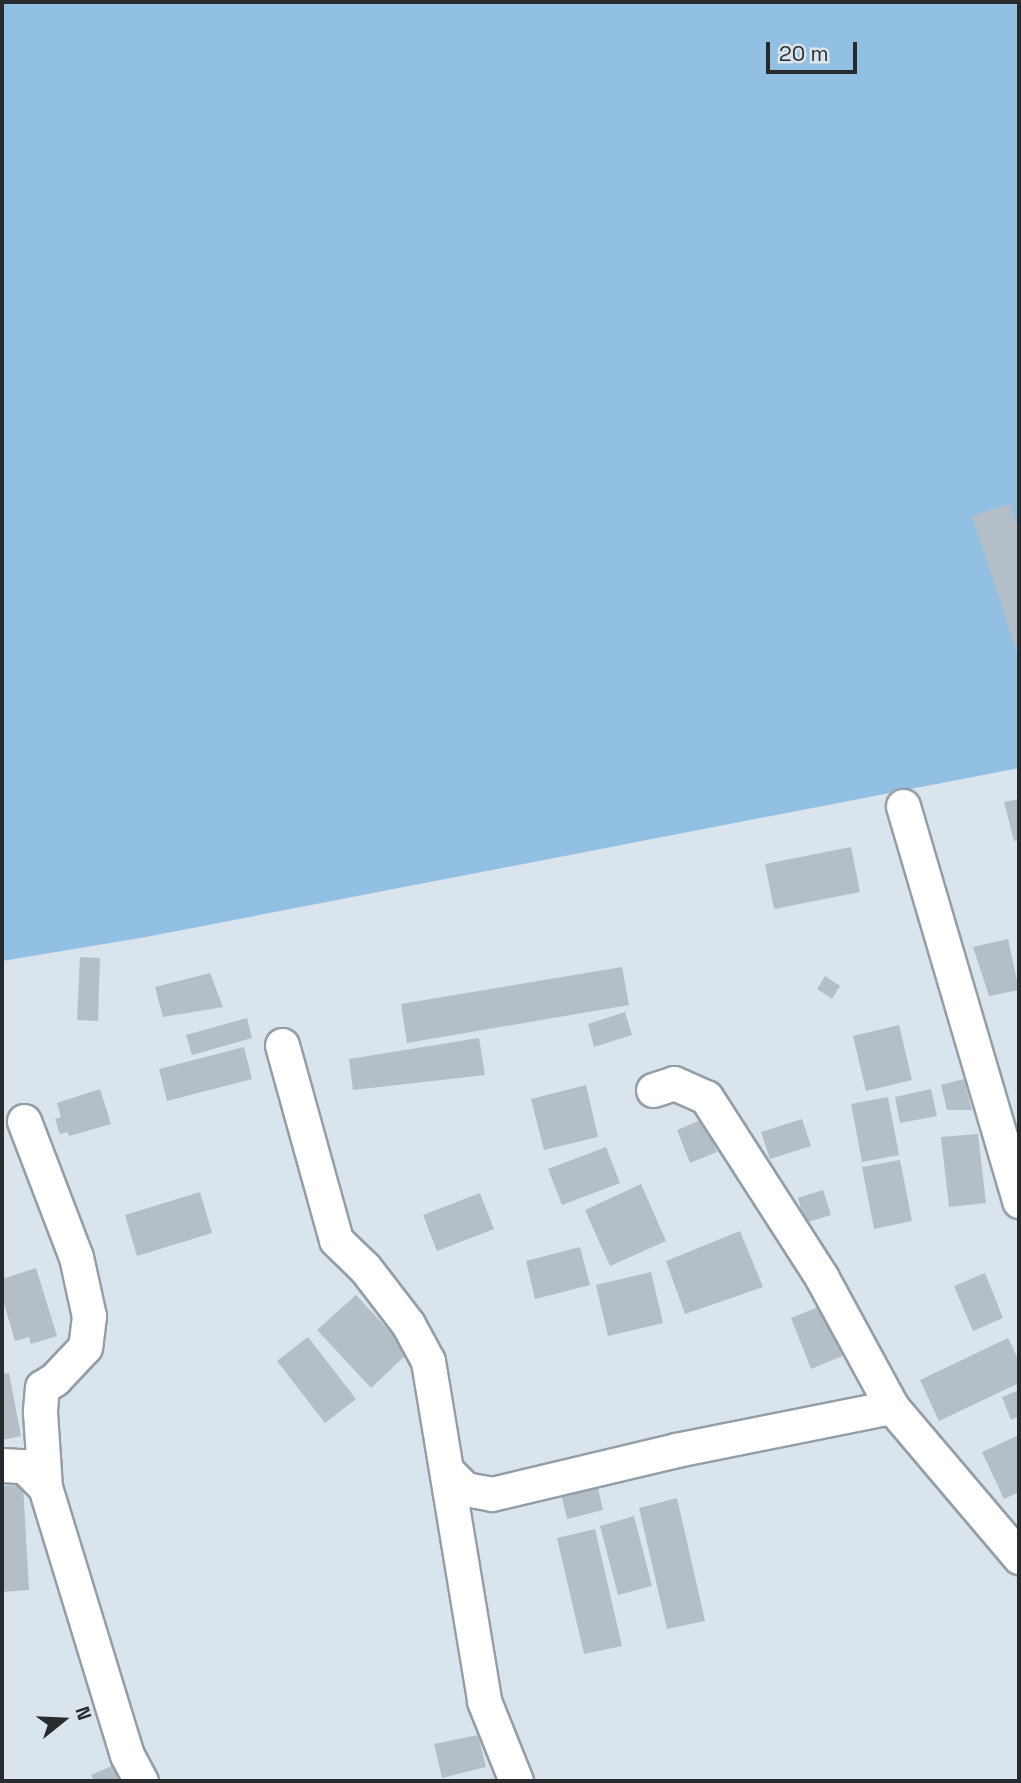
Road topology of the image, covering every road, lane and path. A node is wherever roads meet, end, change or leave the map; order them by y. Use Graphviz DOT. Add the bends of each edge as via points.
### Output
graph roads {
  1 [pos="903,807"];
  2 [pos="282,1045"];
  3 [pos="653,1090"];
  4 [pos="24,1121"];
  5 [pos="1019,1201"];
  6 [pos="892,1407"];
  7 [pos="2,1465"];
  8 [pos="448,1472"];
  9 [pos="45,1487"];
  10 [pos="1019,1557"];
  11 [pos="141,1781"];
  12 [pos="516,1781"];
  1 -- 5 [label="street"];
  2 -- 8 [label="street" via="336,1240 365,1268 408,1324 428,1361"];
  3 -- 6 [label="street" via="674,1083 706,1097 822,1278"];
  4 -- 9 [label="street" via="76,1257 89,1316 85,1347 42,1387"];
  6 -- 8 [label="street" via="676,1450 492,1494 465,1489"];
  6 -- 10 [label="street"];
  7 -- 9 [label="street" via="23,1466"];
  8 -- 12 [label="street" via="484,1701"];
  9 -- 11 [label="street" via="127,1755"];
}
